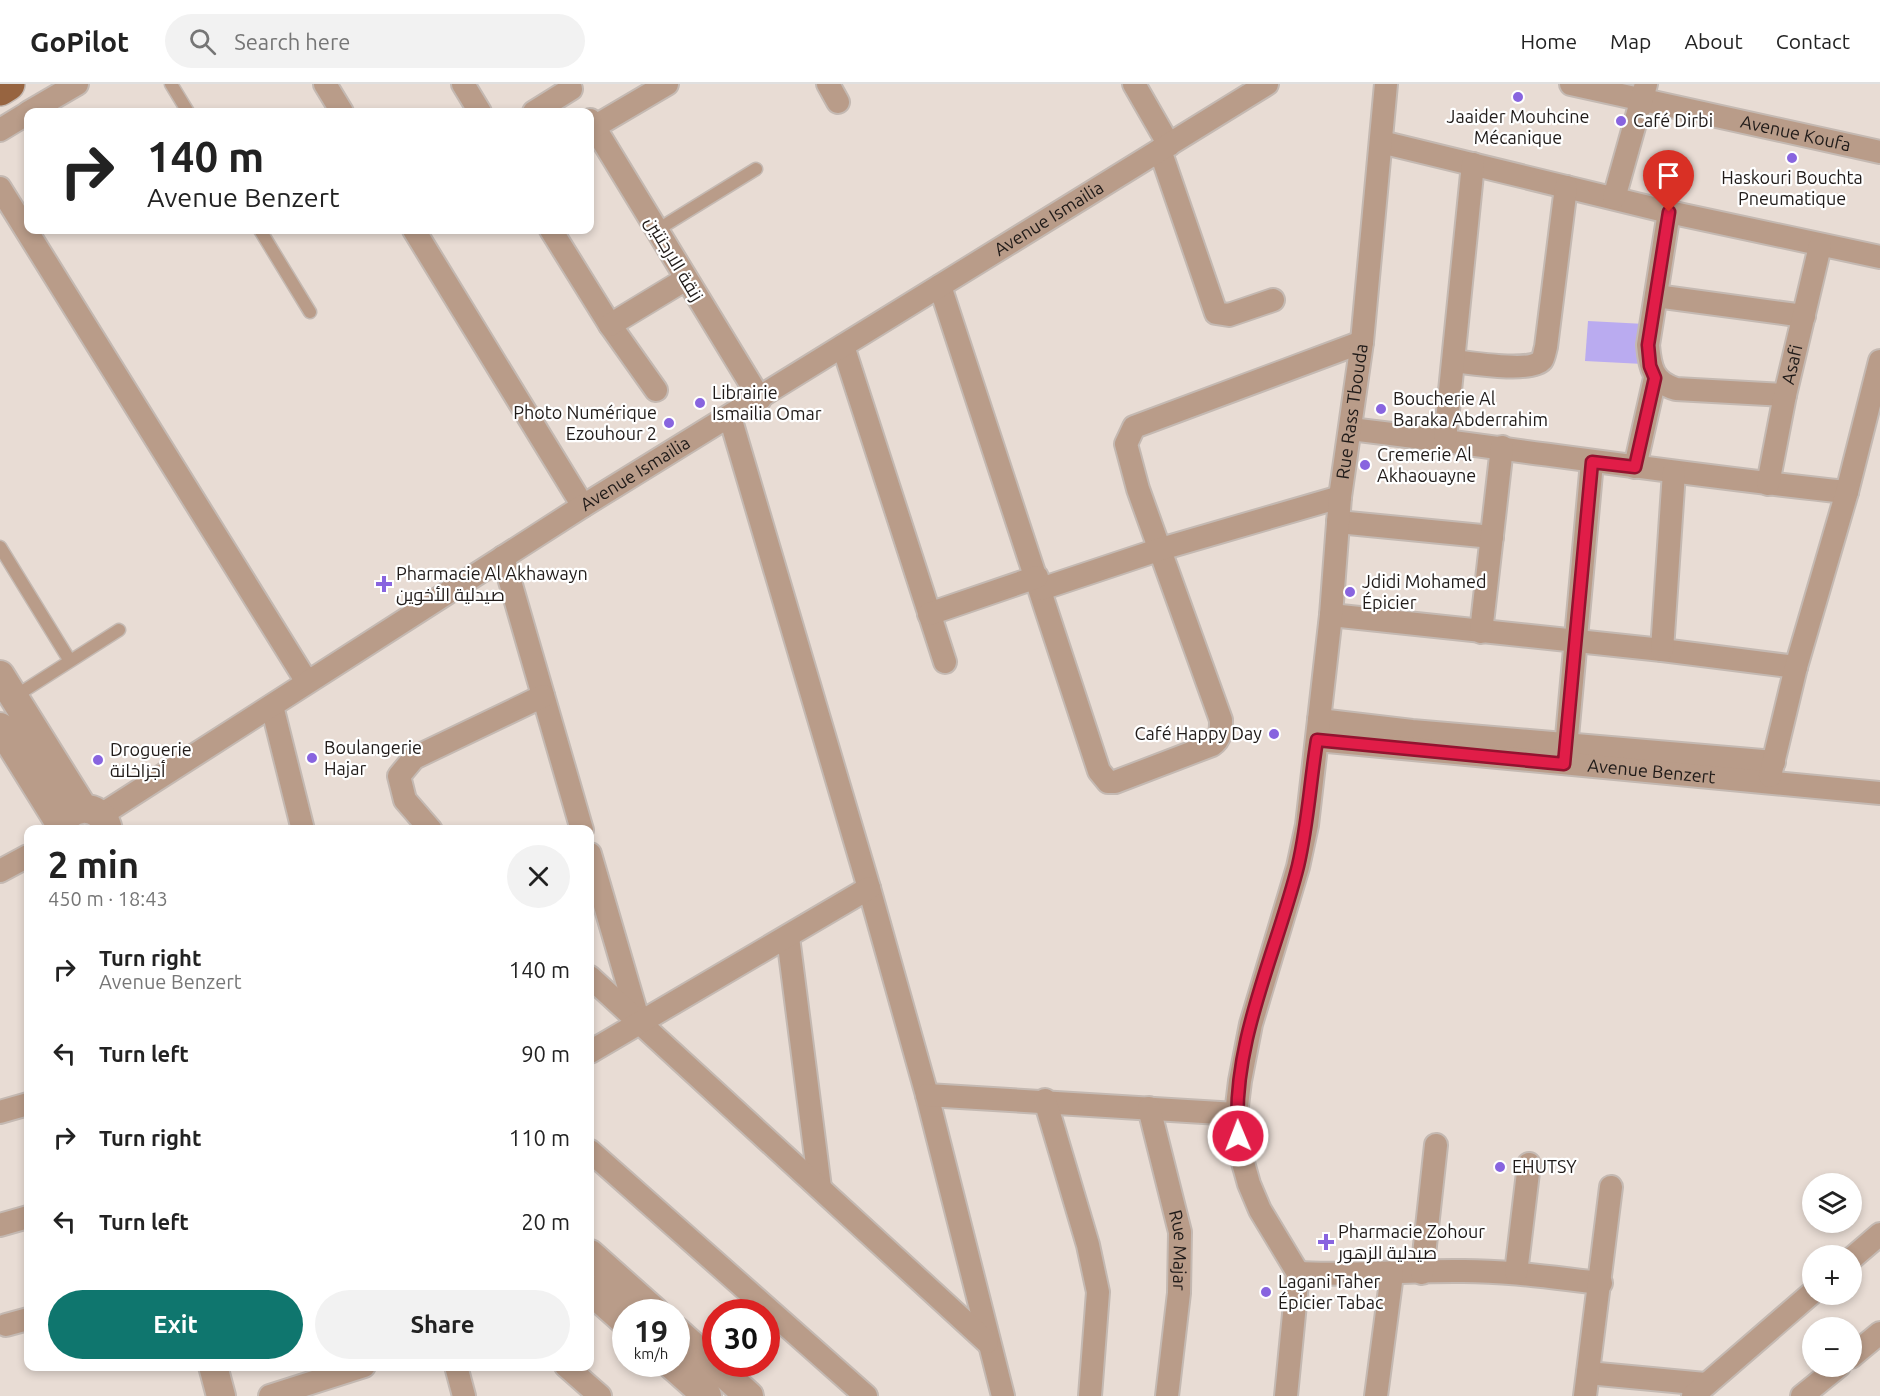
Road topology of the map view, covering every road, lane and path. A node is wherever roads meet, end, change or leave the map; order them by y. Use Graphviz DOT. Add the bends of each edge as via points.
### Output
graph roads {
  1 [pos="8,84"];
  2 [pos="77,84"];
  3 [pos="171,84"];
  4 [pos="325,84"];
  5 [pos="463,84"];
  6 [pos="667,84"];
  7 [pos="1134,84"];
  8 [pos="1268,84"];
  9 [pos="1386,84"];
  10 [pos="1571,84"];
  11 [pos="570,87"];
  12 [pos="0,89"];
  13 [pos="1643,93"];
  14 [pos="37,108"];
  15 [pos="186,108"];
  16 [pos="340,108"];
  17 [pos="478,108"];
  18 [pos="540,108"];
  19 [pos="583,108"];
  20 [pos="24,116"];
  21 [pos="594,118"];
  22 [pos="594,127"];
  23 [pos="0,130"];
  24 [pos="1381,142"];
  25 [pos="1164,147"];
  26 [pos="1880,152"];
  27 [pos="1473,164"];
  28 [pos="756,169"];
  29 [pos="1566,187"];
  30 [pos="0,188"];
  31 [pos="1614,198"];
  32 [pos="1669,212"];
  33 [pos="24,227"];
  34 [pos="657,230"];
  35 [pos="29,234"];
  36 [pos="262,234"];
  37 [pos="416,234"];
  38 [pos="553,234"];
  39 [pos="1820,246"];
  40 [pos="1880,257"];
  41 [pos="686,279"];
  42 [pos="940,286"];
  43 [pos="1656,297"];
  44 [pos="1273,300"];
  45 [pos="310,312"];
  46 [pos="1804,316"];
  47 [pos="610,325"];
  48 [pos="1362,342"];
  49 [pos="843,346"];
  50 [pos="1454,361"];
  51 [pos="1880,361"];
  52 [pos="1655,378"];
  53 [pos="656,390"];
  54 [pos="1785,395"];
  55 [pos="760,399"];
  56 [pos="730,417"];
  57 [pos="1351,429"];
  58 [pos="1871,436"];
  59 [pos="1445,440"];
  60 [pos="1502,447"];
  61 [pos="1592,462"];
  62 [pos="1635,467"];
  63 [pos="1674,472"];
  64 [pos="1768,484"];
  65 [pos="1847,492"];
  66 [pos="1340,497"];
  67 [pos="583,506"];
  68 [pos="1338,522"];
  69 [pos="1492,537"];
  70 [pos="0,547"];
  71 [pos="1161,549"];
  72 [pos="503,557"];
  73 [pos="1039,583"];
  74 [pos="929,614"];
  75 [pos="1330,615"];
  76 [pos="119,630"];
  77 [pos="1481,632"];
  78 [pos="1577,642"];
  79 [pos="1662,650"];
  80 [pos="70,661"];
  81 [pos="945,662"];
  82 [pos="1796,668"];
  83 [pos="307,682"];
  84 [pos="7,686"];
  85 [pos="543,696"];
  86 [pos="272,705"];
  87 [pos="0,727"];
  88 [pos="1318,730"];
  89 [pos="1565,754"];
  90 [pos="1771,773"];
  91 [pos="1880,794"];
  92 [pos="102,821"];
  93 [pos="60,825"];
  94 [pos="62,825"];
  95 [pos="302,825"];
  96 [pos="427,825"];
  97 [pos="581,825"];
  98 [pos="24,858"];
  99 [pos="594,868"];
  100 [pos="0,871"];
  101 [pos="869,888"];
  102 [pos="788,937"];
  103 [pos="594,981"];
  104 [pos="639,1023"];
  105 [pos="594,1050"];
  106 [pos="927,1095"];
  107 [pos="1045,1101"];
  108 [pos="24,1105"];
  109 [pos="1149,1108"];
  110 [pos="0,1112"];
  111 [pos="1236,1114"];
  112 [pos="1436,1145"];
  113 [pos="594,1155"];
  114 [pos="1529,1164"];
  115 [pos="1611,1187"];
  116 [pos="820,1188"];
  117 [pos="24,1218"];
  118 [pos="0,1225"];
  119 [pos="1880,1234"];
  120 [pos="1862,1250"];
  121 [pos="594,1258"];
  122 [pos="1298,1273"];
  123 [pos="1422,1273"];
  124 [pos="1516,1273"];
  125 [pos="1392,1274"];
  126 [pos="1601,1283"];
  127 [pos="594,1294"];
  128 [pos="640,1299"];
  129 [pos="1802,1302"];
  130 [pos="612,1310"];
  131 [pos="24,1320"];
  132 [pos="6,1325"];
  133 [pos="1880,1333"];
  134 [pos="987,1342"];
  135 [pos="690,1343"];
  136 [pos="1862,1348"];
  137 [pos="214,1371"];
  138 [pos="348,1371"];
  139 [pos="457,1371"];
  140 [pos="572,1371"];
  141 [pos="1588,1373"];
  142 [pos="686,1377"];
  143 [pos="1825,1377"];
  144 [pos="1699,1390"];
  145 [pos="221,1396"];
  146 [pos="270,1396"];
  147 [pos="464,1396"];
  148 [pos="600,1396"];
  149 [pos="707,1396"];
  150 [pos="749,1396"];
  151 [pos="866,1396"];
  152 [pos="1003,1396"];
  153 [pos="1090,1396"];
  154 [pos="1167,1396"];
  155 [pos="1286,1396"];
  156 [pos="1376,1396"];
  157 [pos="1585,1396"];
  158 [pos="1802,1396"];
  1 -- 12 [label="main road"];
  2 -- 14 [label="street"];
  3 -- 15 [label="lane"];
  4 -- 16 [label="street"];
  5 -- 17 [label="street"];
  6 -- 21 [label="street"];
  7 -- 25 [label="street"];
  8 -- 25 [label="street, Avenue Ismailia"];
  9 -- 24 [label="street, Rue Rass Tbouda"];
  10 -- 13 [label="street, Avenue Koufa"];
  11 -- 18 [label="street"];
  11 -- 19 [label="street, زنقة الارجنتين"];
  13 -- 26 [label="street, Avenue Koufa"];
  13 -- 31 [label="street"];
  20 -- 23 [label="street"];
  22 -- 34 [label="street, زنقة الارجنتين"];
  24 -- 27 [label="street"];
  24 -- 48 [label="street, Rue Rass Tbouda"];
  25 -- 42 [label="street, Avenue Ismailia"];
  25 -- 44 [label="street" via="1216,313 1229,315"];
  27 -- 29 [label="street"];
  27 -- 50 [label="street"];
  28 -- 34 [label="lane"];
  29 -- 31 [label="street"];
  29 -- 50 [label="street" via="1542,360 1520,367"];
  30 -- 33 [label="street"];
  31 -- 32 [label="street"];
  32 -- 39 [label="street"];
  32 -- 43 [label="street"];
  34 -- 41 [label="street, زنقة الارجنتين"];
  35 -- 83 [label="street"];
  36 -- 45 [label="lane"];
  37 -- 67 [label="street"];
  38 -- 47 [label="street"];
  39 -- 40 [label="street"];
  39 -- 46 [label="street, Asafi"];
  41 -- 47 [label="street"];
  41 -- 55 [label="street, زنقة الارجنتين"];
  42 -- 49 [label="street, Avenue Ismailia"];
  42 -- 73 [label="street"];
  43 -- 46 [label="street"];
  43 -- 52 [label="street" via="1648,345"];
  46 -- 54 [label="street, Asafi"];
  47 -- 53 [label="street"];
  48 -- 57 [label="street, Rue Rass Tbouda"];
  48 -- 71 [label="street" via="1134,427 1126,444"];
  49 -- 55 [label="street, Avenue Ismailia"];
  49 -- 74 [label="street"];
  50 -- 59 [label="street"];
  51 -- 58 [label="street"];
  52 -- 54 [label="street" via="1676,389"];
  52 -- 62 [label="street"];
  54 -- 64 [label="street, Asafi"];
  55 -- 56 [label="street, Avenue Ismailia"];
  56 -- 67 [label="street, Avenue Ismailia"];
  56 -- 101 [label="street"];
  57 -- 59 [label="street"];
  57 -- 66 [label="street, Rue Rass Tbouda"];
  58 -- 65 [label="street"];
  59 -- 60 [label="street"];
  60 -- 61 [label="street"];
  60 -- 69 [label="street"];
  61 -- 62 [label="street"];
  61 -- 78 [label="street"];
  62 -- 63 [label="street"];
  63 -- 64 [label="street"];
  63 -- 79 [label="street"];
  64 -- 65 [label="street"];
  65 -- 82 [label="street"];
  66 -- 68 [label="street, Rue Rass Tbouda"];
  66 -- 71 [label="street"];
  67 -- 72 [label="street, Avenue Ismailia"];
  68 -- 69 [label="street"];
  68 -- 75 [label="street, Rue Rass Tbouda"];
  69 -- 77 [label="street"];
  70 -- 80 [label="lane"];
  71 -- 73 [label="street"];
  71 -- 73 [label="street" via="1221,729 1212,745 1115,782 1108,782 1099,771"];
  72 -- 83 [label="street, Avenue Ismailia"];
  72 -- 85 [label="street"];
  73 -- 74 [label="street"];
  74 -- 81 [label="street"];
  75 -- 77 [label="street"];
  75 -- 88 [label="street, Rue Rass Tbouda"];
  76 -- 80 [label="lane"];
  77 -- 78 [label="street"];
  78 -- 79 [label="street"];
  78 -- 89 [label="street"];
  79 -- 82 [label="street"];
  80 -- 84 [label="lane"];
  82 -- 90 [label="street"];
  83 -- 86 [label="street, Avenue Ismailia"];
  84 -- 92 [label="street"];
  85 -- 96 [label="street" via="414,758 405,766 399,776 405,800"];
  85 -- 97 [label="street"];
  86 -- 92 [label="street, Avenue Ismailia"];
  86 -- 95 [label="street"];
  87 -- 93 [label="street"];
  88 -- 89 [label="street, Avenue Benzert"];
  88 -- 111 [label="street, Rue Rass Tbouda" via="1307,825 1251,1024"];
  89 -- 90 [label="street, Avenue Benzert"];
  90 -- 91 [label="street, Avenue Benzert"];
  92 -- 94 [label="street" via="69,813"];
  98 -- 100 [label="street"];
  99 -- 104 [label="street"];
  101 -- 102 [label="street"];
  101 -- 106 [label="street"];
  102 -- 104 [label="street"];
  102 -- 116 [label="street"];
  103 -- 104 [label="street"];
  104 -- 105 [label="street"];
  104 -- 116 [label="street"];
  106 -- 107 [label="street"];
  106 -- 134 [label="street"];
  107 -- 109 [label="street"];
  107 -- 153 [label="street" via="1098,1292"];
  108 -- 110 [label="street"];
  109 -- 111 [label="street"];
  109 -- 154 [label="street, Rue Majar" via="1180,1232 1179,1293"];
  111 -- 122 [label="street, Rue Rass Tbouda" via="1249,1184"];
  112 -- 123 [label="street"];
  113 -- 151 [label="street"];
  114 -- 124 [label="street"];
  115 -- 126 [label="street"];
  116 -- 134 [label="street"];
  117 -- 118 [label="street"];
  119 -- 120 [label="street"];
  121 -- 128 [label="street"];
  122 -- 125 [label="street"];
  122 -- 155 [label="street"];
  123 -- 124 [label="street"];
  123 -- 125 [label="street"];
  124 -- 126 [label="street"];
  125 -- 156 [label="street"];
  126 -- 141 [label="street"];
  127 -- 130 [label="street"];
  129 -- 144 [label="street"];
  131 -- 132 [label="street"];
  133 -- 136 [label="street"];
  134 -- 152 [label="street"];
  135 -- 150 [label="street"];
  137 -- 145 [label="street"];
  138 -- 146 [label="street"];
  139 -- 147 [label="street"];
  140 -- 148 [label="street"];
  141 -- 144 [label="street"];
  141 -- 157 [label="street"];
  142 -- 149 [label="street"];
  143 -- 158 [label="street"];
}
